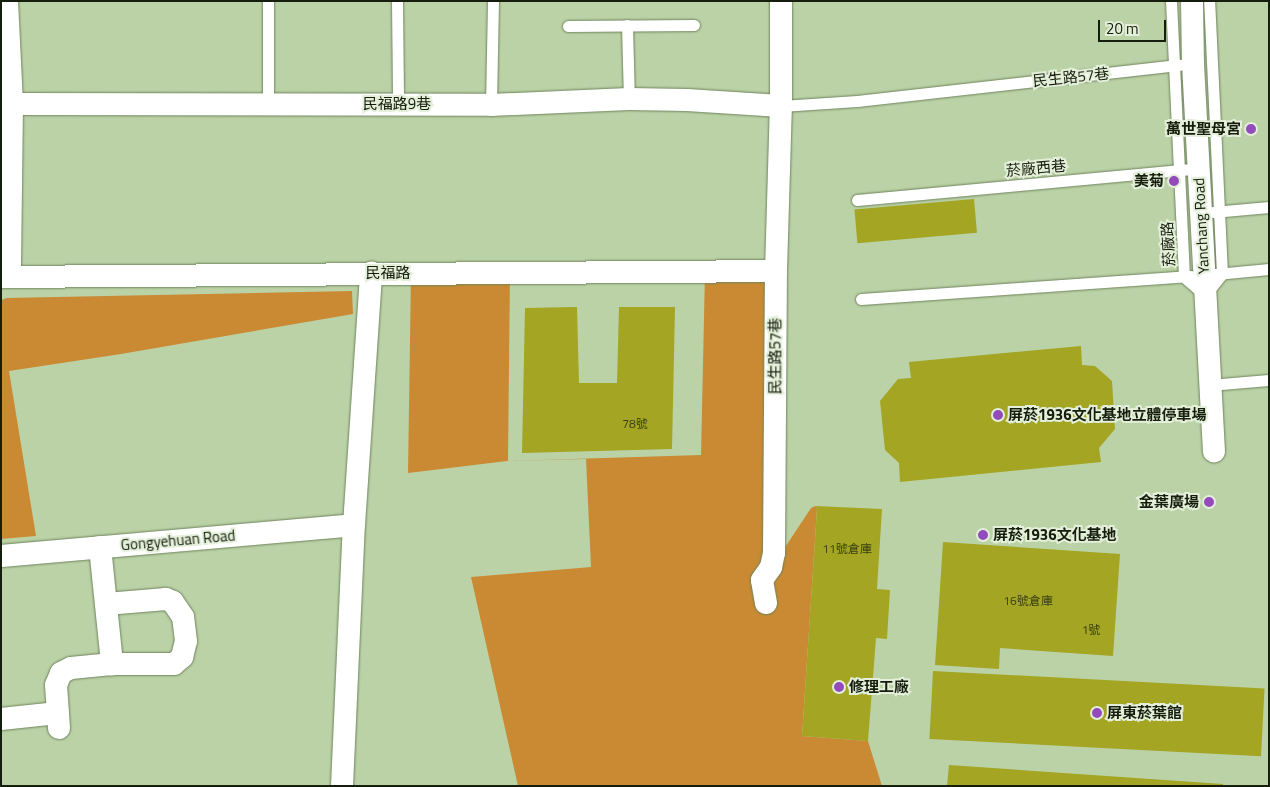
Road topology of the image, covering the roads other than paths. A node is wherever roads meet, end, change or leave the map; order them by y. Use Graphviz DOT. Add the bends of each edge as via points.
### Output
graph roads {
  1 [pos="7,1"];
  2 [pos="268,1"];
  3 [pos="396,1"];
  4 [pos="493,1"];
  5 [pos="781,1"];
  6 [pos="1171,1"];
  7 [pos="1192,1"];
  8 [pos="1209,1"];
  9 [pos="628,25"];
  10 [pos="694,25"];
  11 [pos="568,26"];
  12 [pos="1193,64"];
  13 [pos="629,99"];
  14 [pos="398,103"];
  15 [pos="12,104"];
  16 [pos="491,105"];
  17 [pos="268,106"];
  18 [pos="781,106"];
  19 [pos="1198,169"];
  20 [pos="857,200"];
  21 [pos="1269,207"];
  22 [pos="1200,213"];
  23 [pos="1269,269"];
  24 [pos="776,271"];
  25 [pos="372,273"];
  26 [pos="6,277"];
  27 [pos="1204,280"];
  28 [pos="861,299"];
  29 [pos="1269,380"];
  30 [pos="1209,385"];
  31 [pos="1214,451"];
  32 [pos="354,525"];
  33 [pos="100,547"];
  34 [pos="1,556"];
  35 [pos="766,603"];
  36 [pos="106,604"];
  37 [pos="112,664"];
  38 [pos="1,720"];
  39 [pos="342,786"];
  1 -- 15 [label="street"];
  2 -- 17 [label="lane"];
  3 -- 14 [label="lane"];
  4 -- 16 [label="lane"];
  5 -- 18 [label="street, 民生路57巷"];
  6 -- 12 [label="lane"];
  7 -- 12 [label="street, Yanchang Road"];
  8 -- 12 [label="lane"];
  9 -- 10 [label="lane"];
  9 -- 11 [label="lane"];
  9 -- 13 [label="lane"];
  12 -- 18 [label="lane, 民生路57巷"];
  12 -- 19 [label="street, Yanchang Road"];
  13 -- 16 [label="street, 民福路9巷"];
  13 -- 18 [label="street, 民福路9巷"];
  14 -- 16 [label="street, 民福路9巷"];
  14 -- 17 [label="street, 民福路9巷"];
  15 -- 17 [label="street, 民福路9巷"];
  15 -- 26 [label="street"];
  18 -- 24 [label="street, 民生路57巷"];
  19 -- 20 [label="lane, 菸廠西巷"];
  19 -- 22 [label="street, Yanchang Road"];
  21 -- 22 [label="lane"];
  22 -- 27 [label="street, Yanchang Road"];
  23 -- 27 [label="lane"];
  24 -- 25 [label="street, 民福路"];
  24 -- 35 [label="street, 民生路57巷" via="774,554 771,567 762,580"];
  25 -- 26 [label="street, 民福路"];
  25 -- 32 [label="street"];
  27 -- 28 [label="lane"];
  27 -- 30 [label="street, Yanchang Road"];
  29 -- 30 [label="lane"];
  30 -- 31 [label="street, Yanchang Road"];
  32 -- 33 [label="street, Gongyehuan Road"];
  32 -- 39 [label="street"];
  33 -- 34 [label="street, Gongyehuan Road"];
  33 -- 36 [label="street"];
  36 -- 37 [label="street"];
  36 -- 37 [label="street" via="166,599 173,602 183,617 186,641 182,657 174,664"];
  37 -- 38 [label="street" via="81,666 61,674 56,685 58,720"];
}
